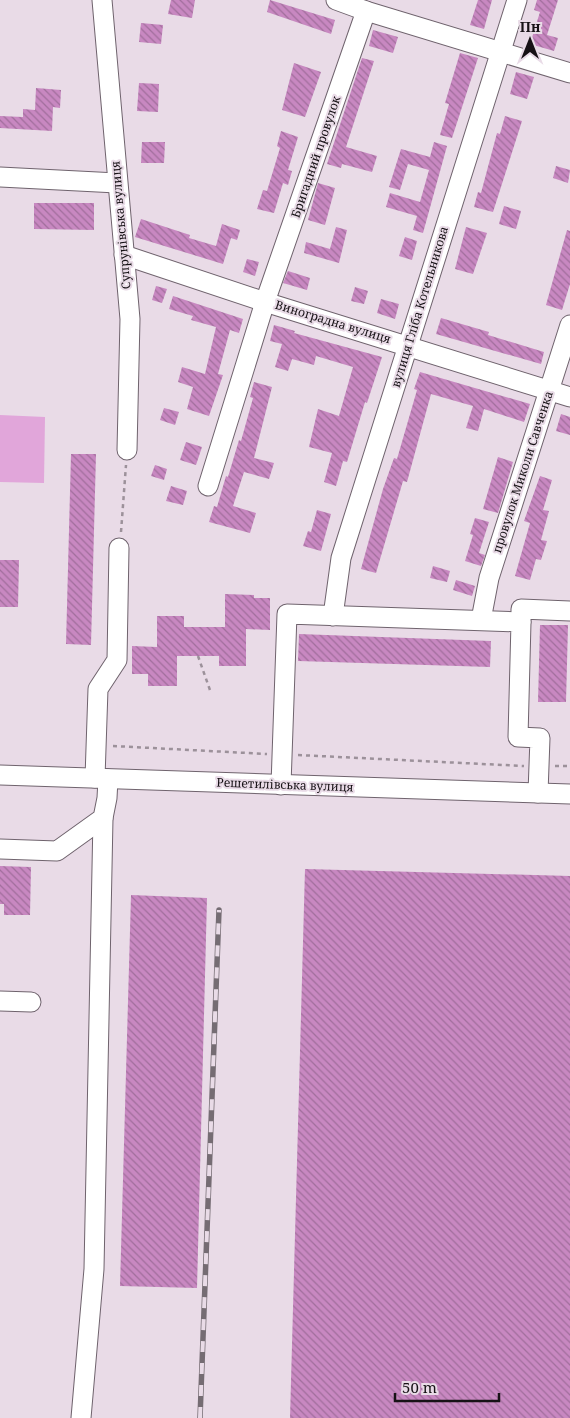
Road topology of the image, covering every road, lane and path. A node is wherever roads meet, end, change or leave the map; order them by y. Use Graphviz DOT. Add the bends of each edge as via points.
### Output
graph roads {
  1 [pos="102,0"];
  2 [pos="336,0"];
  3 [pos="517,0"];
  4 [pos="366,11"];
  5 [pos="501,52"];
  6 [pos="570,73"];
  7 [pos="0,177"];
  8 [pos="117,183"];
  9 [pos="124,255"];
  10 [pos="265,302"];
  11 [pos="570,325"];
  12 [pos="408,345"];
  13 [pos="549,391"];
  14 [pos="570,397"];
  15 [pos="127,450"];
  16 [pos="208,486"];
  17 [pos="119,548"];
  18 [pos="570,611"];
  19 [pos="333,616"];
  20 [pos="481,620"];
  21 [pos="521,622"];
  22 [pos="198,656"];
  23 [pos="211,693"];
  24 [pos="96,746"];
  25 [pos="282,754"];
  26 [pos="539,766"];
  27 [pos="570,766"];
  28 [pos="0,775"];
  29 [pos="102,779"];
  30 [pos="281,785"];
  31 [pos="538,793"];
  32 [pos="570,794"];
  33 [pos="103,818"];
  34 [pos="0,849"];
  35 [pos="0,1001"];
  36 [pos="30,1002"];
  37 [pos="81,1418"];
  1 -- 8 [label="street, Супрунівська вулиця"];
  2 -- 4 [label="street"];
  3 -- 5 [label="street, вулиця Гліба Котельникова"];
  4 -- 5 [label="street"];
  4 -- 10 [label="street, Бригадний провулок"];
  5 -- 6 [label="street"];
  5 -- 12 [label="street, вулиця Гліба Котельникова"];
  7 -- 8 [label="street"];
  8 -- 9 [label="street, Супрунівська вулиця"];
  9 -- 10 [label="street, Виноградна вулиця"];
  9 -- 15 [label="street, Супрунівська вулиця" via="130,319"];
  10 -- 12 [label="street, Виноградна вулиця"];
  10 -- 16 [label="street, Бригадний провулок"];
  11 -- 13 [label="street, провулок Миколи Савченка"];
  12 -- 13 [label="street, Виноградна вулиця"];
  12 -- 19 [label="street, вулиця Гліба Котельникова" via="341,558"];
  13 -- 14 [label="street, Виноградна вулиця"];
  13 -- 20 [label="street, провулок Миколи Савченка" via="489,578"];
  15 -- 17 [label="path"];
  17 -- 24 [label="street" via="117,660 98,689"];
  18 -- 21 [label="street" via="521,609"];
  19 -- 20 [label="street"];
  19 -- 25 [label="street" via="287,614"];
  20 -- 21 [label="street"];
  21 -- 26 [label="street" via="518,737 540,738"];
  22 -- 23 [label="path"];
  24 -- 25 [label="path"];
  24 -- 29 [label="street"];
  25 -- 26 [label="path"];
  25 -- 30 [label="street"];
  26 -- 27 [label="path"];
  26 -- 31 [label="street"];
  28 -- 29 [label="street, Решетилівська вулиця"];
  29 -- 30 [label="street, Решетилівська вулиця"];
  29 -- 33 [label="street" via="107,798"];
  30 -- 31 [label="street, Решетилівська вулиця"];
  31 -- 32 [label="street, Решетилівська вулиця"];
  33 -- 34 [label="street" via="56,851"];
  33 -- 37 [label="street" via="94,1269"];
  35 -- 36 [label="street"];
}
